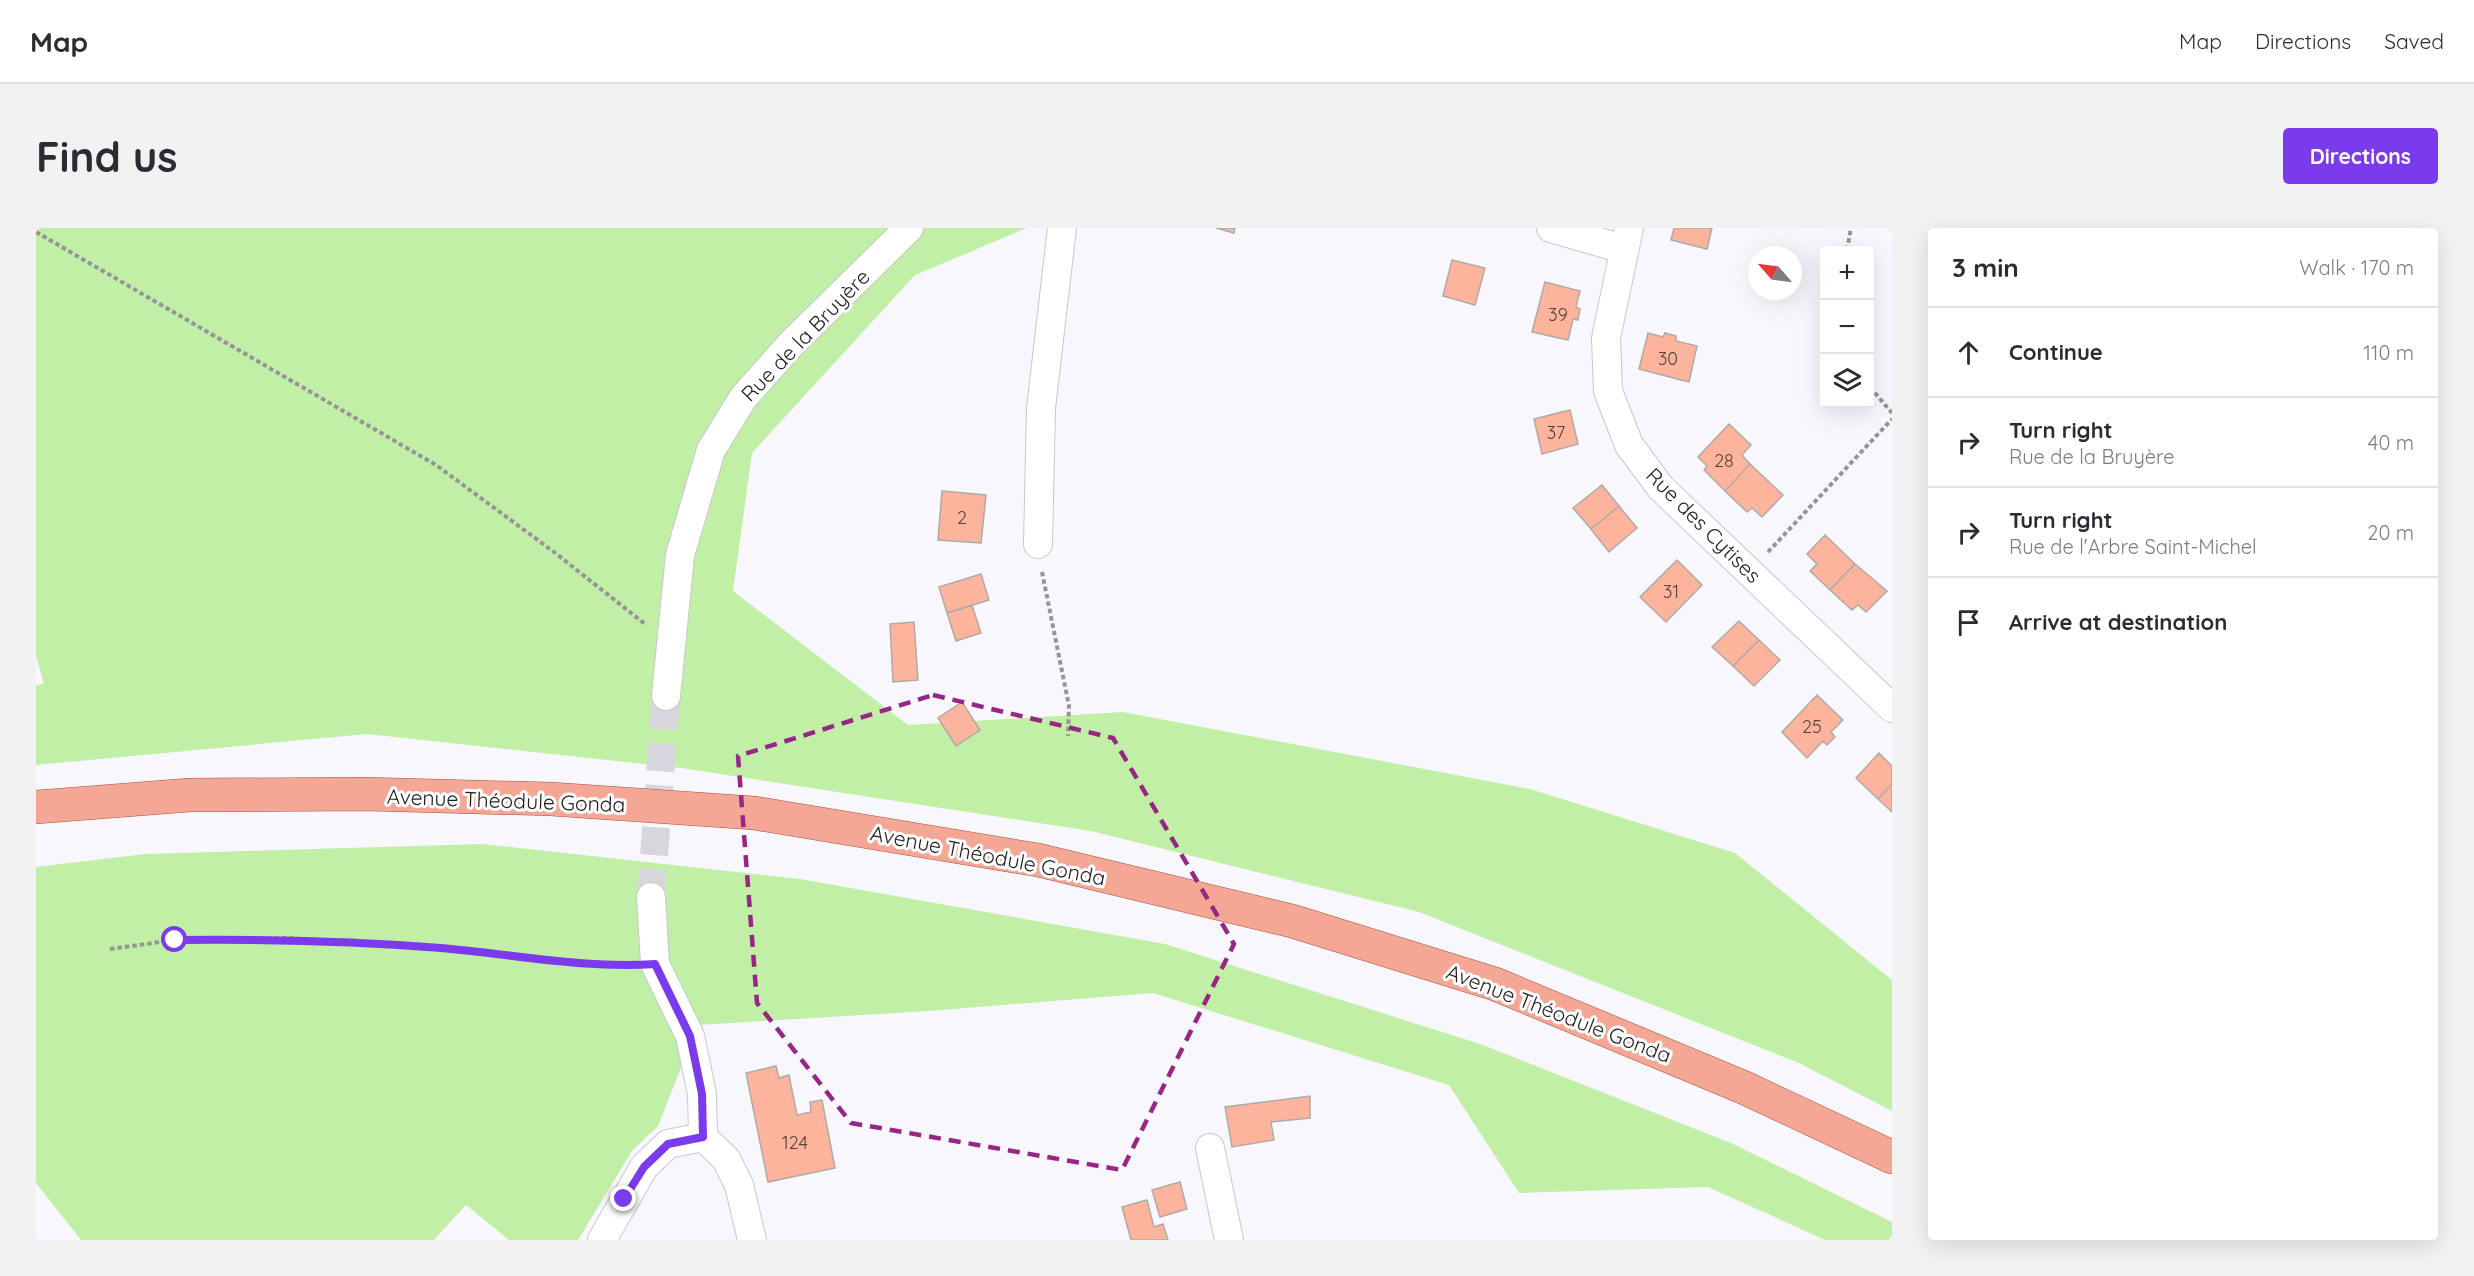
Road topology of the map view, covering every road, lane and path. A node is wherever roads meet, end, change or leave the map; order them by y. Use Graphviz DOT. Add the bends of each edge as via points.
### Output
graph roads {
  1 [pos="909,228"];
  2 [pos="1062,228"];
  3 [pos="1551,228"];
  4 [pos="1851,228"];
  5 [pos="36,232"];
  6 [pos="1626,238"];
  7 [pos="1848,246"];
  8 [pos="1874,393"];
  9 [pos="1892,413"];
  10 [pos="1892,419"];
  11 [pos="1038,544"];
  12 [pos="1750,572"];
  13 [pos="671,651"];
  14 [pos="666,696"];
  15 [pos="1892,708"];
  16 [pos="1068,736"];
  17 [pos="36,807"];
  18 [pos="651,897"];
  19 [pos="110,949"];
  20 [pos="655,964"];
  21 [pos="703,1137"];
  22 [pos="1210,1148"];
  23 [pos="1892,1157"];
  24 [pos="602,1240"];
  25 [pos="752,1240"];
  26 [pos="1229,1240"];
  1 -- 13 [label="street, Rue de la Bruyère" via="784,352 743,398 711,450 680,555"];
  2 -- 11 [label="street" via="1041,408"];
  3 -- 6 [label="street"];
  4 -- 7 [label="path"];
  5 -- 13 [label="path" via="436,465 554,552"];
  6 -- 12 [label="street, Rue des Cytises" via="1606,338 1608,391 1629,445 1661,488"];
  8 -- 9 [label="path"];
  10 -- 12 [label="path"];
  11 -- 16 [label="path" via="1069,706"];
  12 -- 15 [label="street, Rue des Cytises"];
  13 -- 14 [label="street, Rue de la Bruyère"];
  17 -- 23 [label="main road, Avenue Théodule Gonda" via="190,795 551,799 754,813 1038,860 1292,921 1495,984 1745,1088"];
  18 -- 20 [label="street"];
  19 -- 20 [label="path" via="175,940 288,938 618,966"];
  20 -- 21 [label="street" via="690,1036 702,1094"];
  21 -- 24 [label="street" via="668,1144 644,1167"];
  21 -- 25 [label="street" via="726,1159 738,1185"];
  22 -- 26 [label="street"];
}
